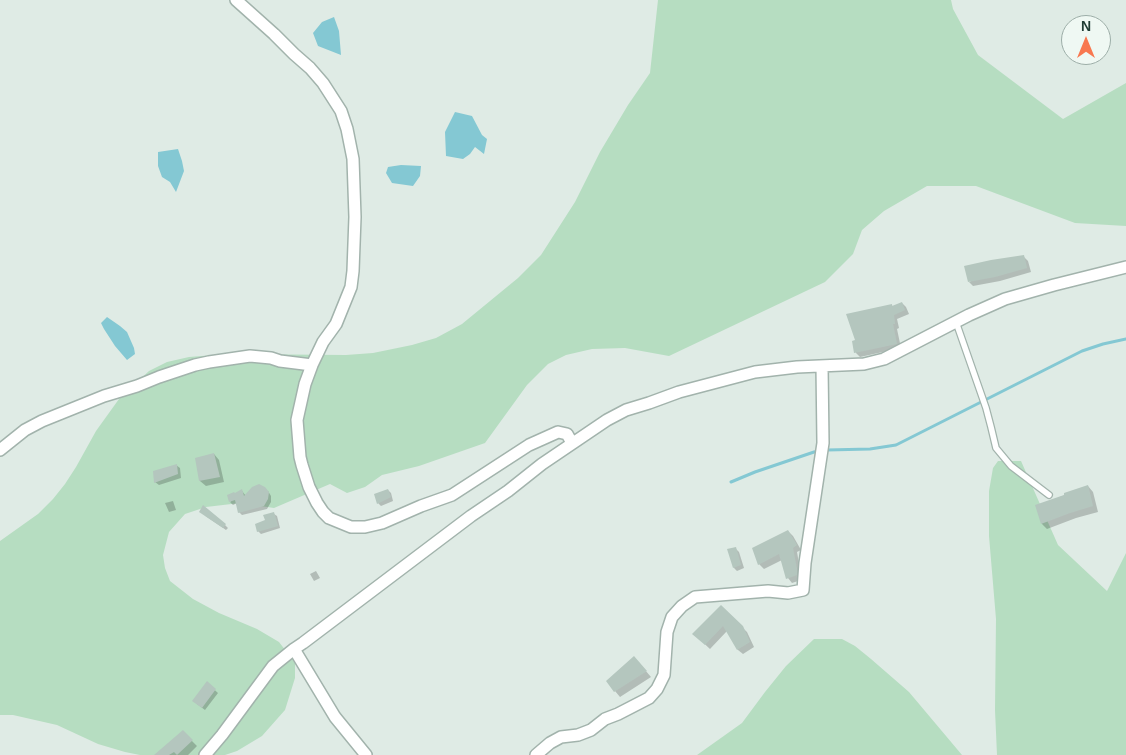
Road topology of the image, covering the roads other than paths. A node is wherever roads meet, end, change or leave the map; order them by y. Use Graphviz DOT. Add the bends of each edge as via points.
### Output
graph roads {
  1 [pos="236,0"];
  2 [pos="1126,267"];
  3 [pos="956,322"];
  4 [pos="312,365"];
  5 [pos="822,366"];
  6 [pos="572,443"];
  7 [pos="0,450"];
  8 [pos="1049,495"];
  9 [pos="294,649"];
  10 [pos="205,755"];
  11 [pos="366,755"];
  12 [pos="536,755"];
  1 -- 4 [label="street" via="310,68 341,111 348,129 353,159 355,216 351,287 336,324"];
  2 -- 3 [label="street" via="1005,299"];
  3 -- 5 [label="street" via="884,359 864,364"];
  3 -- 8 [label="lane" via="986,408 996,448 1011,466"];
  4 -- 6 [label="street" via="297,420 300,457 309,486 323,512 329,518 352,527 382,523 452,495 529,445 558,432 567,434"];
  4 -- 7 [label="street" via="250,356 195,365 42,421"];
  5 -- 6 [label="street" via="755,372 679,392 626,410"];
  5 -- 12 [label="street" via="824,443 803,590 695,597 672,617 664,675 649,698 605,719 591,730 550,743"];
  6 -- 9 [label="street"];
  9 -- 10 [label="street" via="273,666"];
  9 -- 11 [label="street" via="335,717"];
}
